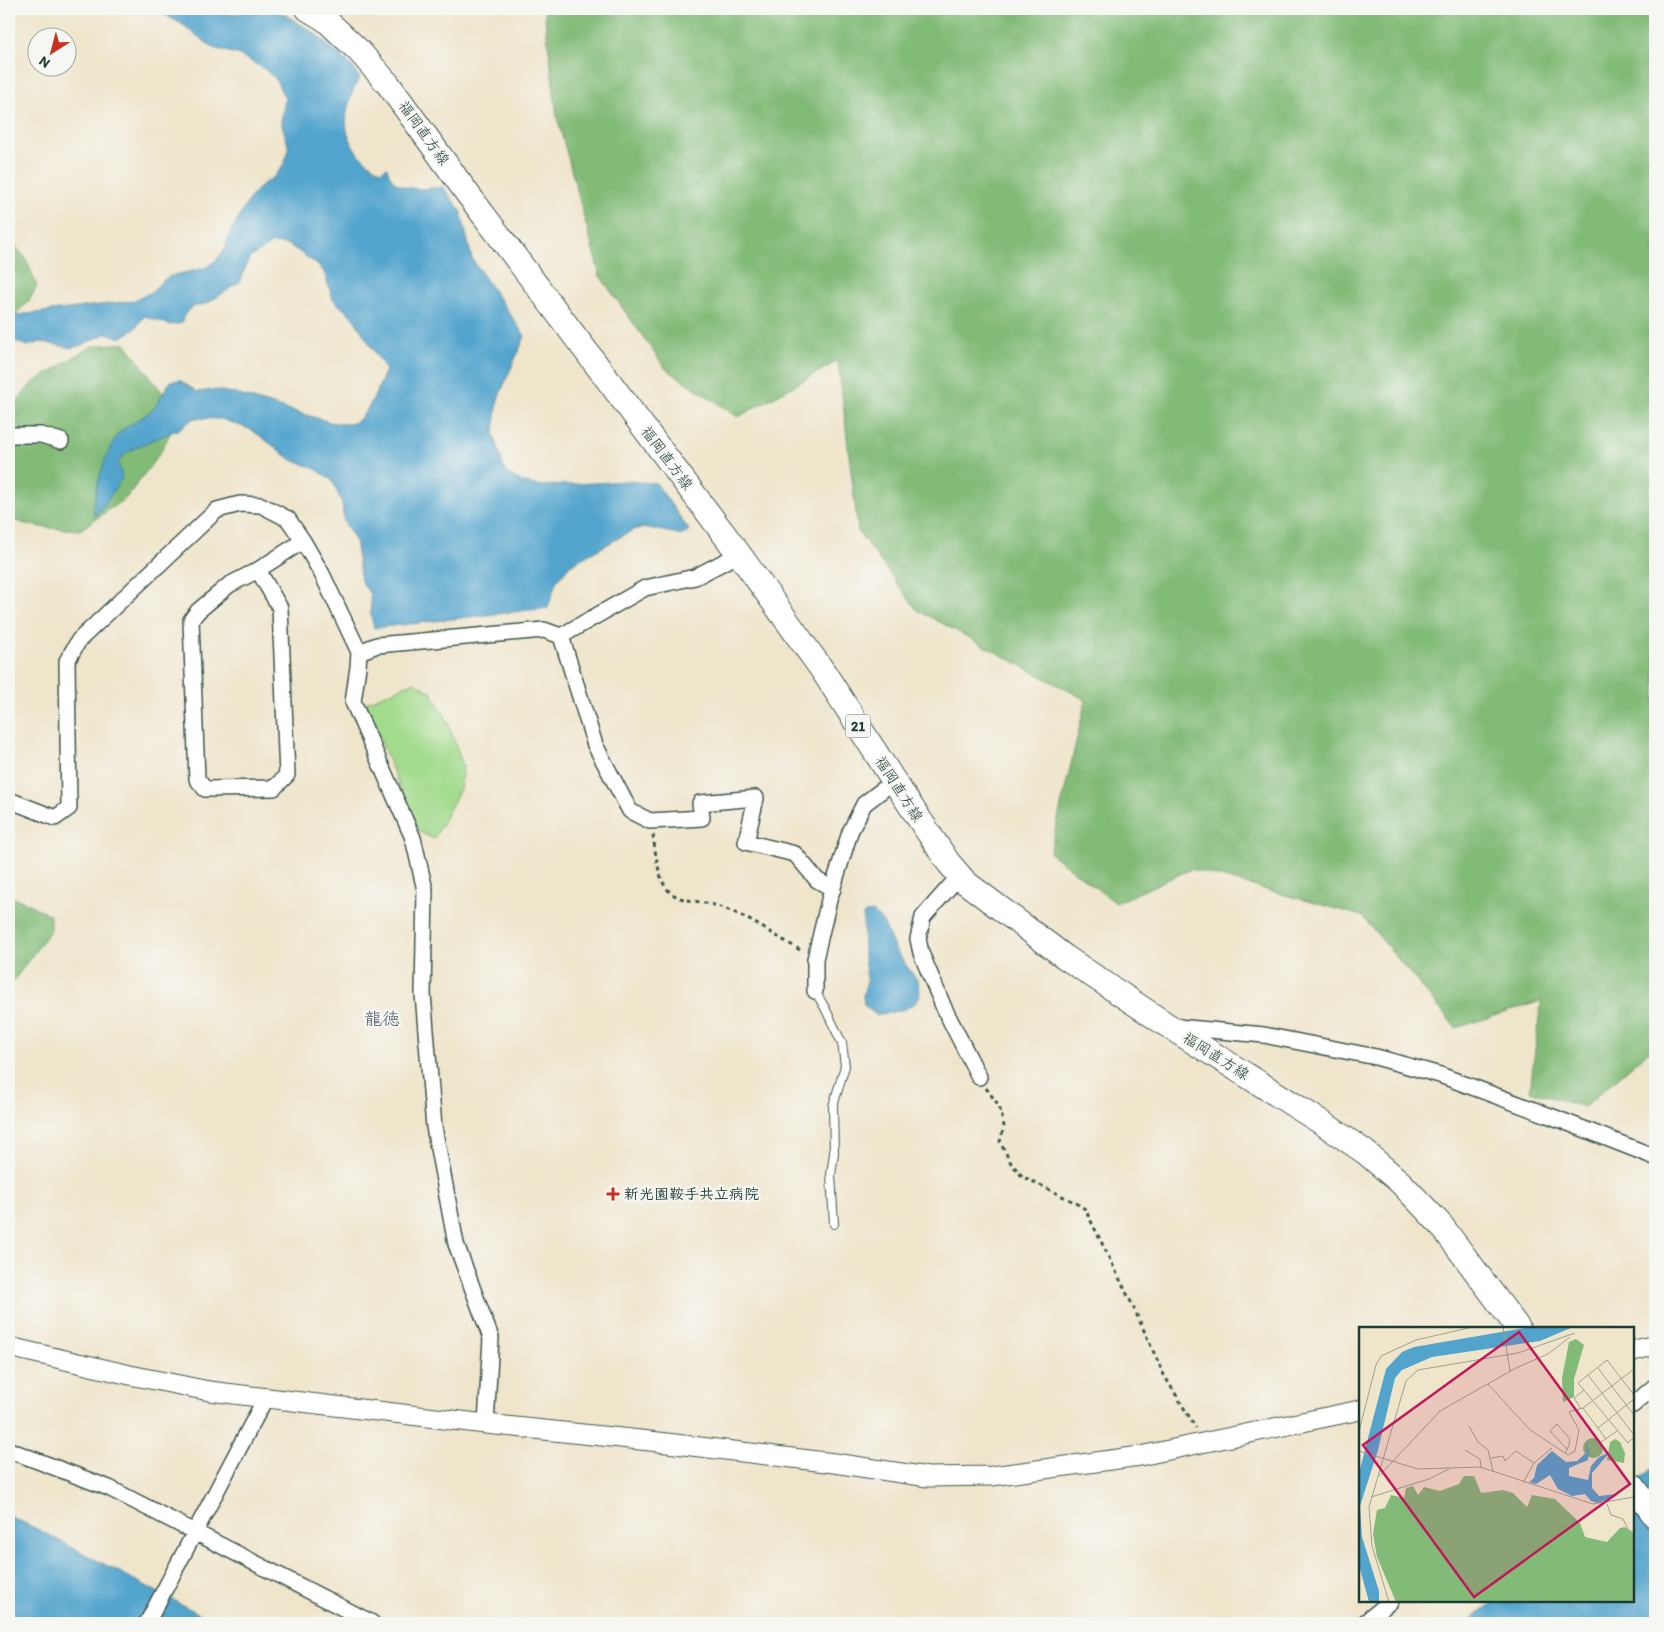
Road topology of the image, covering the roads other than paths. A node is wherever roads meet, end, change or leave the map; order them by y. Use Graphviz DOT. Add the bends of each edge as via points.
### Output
graph roads {
  1 [pos="308,9"];
  2 [pos="9,435"];
  3 [pos="61,441"];
  4 [pos="303,541"];
  5 [pos="739,554"];
  6 [pos="258,570"];
  7 [pos="561,636"];
  8 [pos="359,652"];
  9 [pos="894,782"];
  10 [pos="9,800"];
  11 [pos="960,875"];
  12 [pos="833,889"];
  13 [pos="815,991"];
  14 [pos="1170,1027"];
  15 [pos="979,1077"];
  16 [pos="1655,1157"];
  17 [pos="834,1224"];
  18 [pos="1517,1327"];
  19 [pos="1655,1345"];
  20 [pos="9,1347"];
  21 [pos="1634,1351"];
  22 [pos="1655,1386"];
  23 [pos="265,1399"];
  24 [pos="1634,1403"];
  25 [pos="1359,1410"];
  26 [pos="486,1424"];
  27 [pos="9,1450"];
  28 [pos="1634,1487"];
  29 [pos="1655,1516"];
  30 [pos="192,1537"];
  31 [pos="1391,1602"];
  32 [pos="147,1623"];
  33 [pos="372,1623"];
  34 [pos="1364,1623"];
  1 -- 5 [label="main road, 福岡直方線 / 21" via="326,20 388,84"];
  2 -- 3 [label="street" via="41,435"];
  4 -- 6 [label="street"];
  4 -- 8 [label="street"];
  4 -- 10 [label="street" via="288,519 261,505 240,504 217,510 79,640 67,661 70,808 55,818"];
  5 -- 7 [label="street" via="695,577 645,588"];
  5 -- 9 [label="main road, 福岡直方線 / 21" via="823,671"];
  6 -- 6 [label="street" via="229,585 191,620 197,779 205,789 274,788 287,775 280,608"];
  7 -- 8 [label="street" via="544,630 377,645"];
  7 -- 12 [label="street" via="595,745 630,811 650,821 702,818 700,803 756,798 746,842 795,854 817,880"];
  8 -- 26 [label="street" via="353,702 413,838 425,890 423,994 434,1127 456,1244 491,1338"];
  9 -- 11 [label="main road, 福岡直方線 / 21"];
  9 -- 12 [label="street" via="864,804 850,832"];
  11 -- 14 [label="main road, 福岡直方線 / 21" via="1065,957"];
  11 -- 15 [label="street" via="923,917 918,939 944,1008"];
  12 -- 13 [label="street" via="815,959"];
  13 -- 17 [label="lane" via="842,1043 845,1066 833,1106 831,1175"];
  14 -- 16 [label="street" via="1264,1035 1376,1057 1440,1075"];
  14 -- 18 [label="main road, 福岡直方線 / 21" via="1324,1124 1401,1182 1441,1225"];
  19 -- 21 [label="street"];
  20 -- 23 [label="street" via="169,1384"];
  22 -- 24 [label="street"];
  23 -- 26 [label="street"];
  23 -- 30 [label="street"];
  25 -- 26 [label="street" via="1140,1456 992,1476 944,1477"];
  27 -- 30 [label="street" via="110,1488"];
  28 -- 29 [label="main road"];
  30 -- 32 [label="street"];
  30 -- 33 [label="street"];
  31 -- 34 [label="street"];
}
